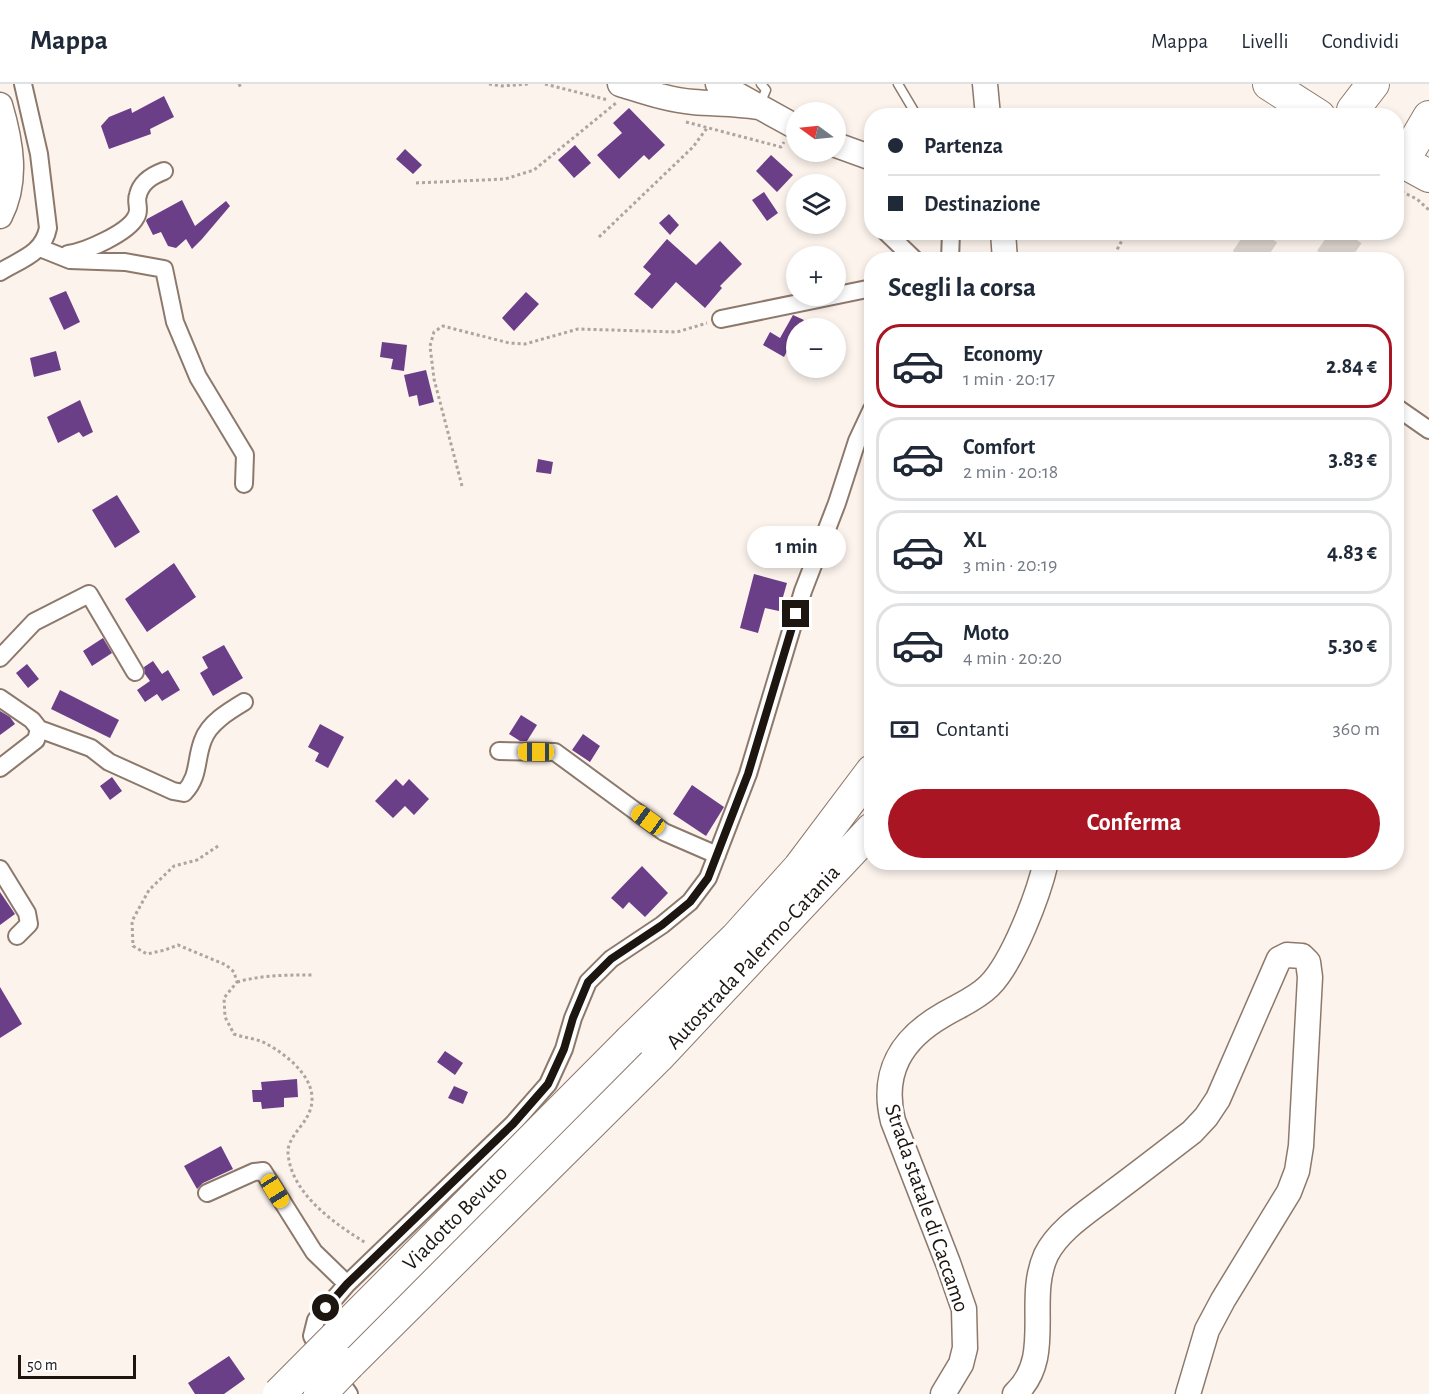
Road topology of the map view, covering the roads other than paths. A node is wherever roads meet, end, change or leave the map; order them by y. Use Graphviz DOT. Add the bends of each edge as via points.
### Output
graph roads {
  1 [pos="23,84"];
  2 [pos="679,84"];
  3 [pos="718,84"];
  4 [pos="898,84"];
  5 [pos="986,84"];
  6 [pos="999,84"];
  7 [pos="1269,84"];
  8 [pos="1373,84"];
  9 [pos="647,93"];
  10 [pos="760,96"];
  11 [pos="620,97"];
  12 [pos="0,105"];
  13 [pos="912,108"];
  14 [pos="988,108"];
  15 [pos="1000,108"];
  16 [pos="1306,108"];
  17 [pos="1355,108"];
  18 [pos="1429,117"];
  19 [pos="786,118"];
  20 [pos="846,149"];
  21 [pos="1404,152"];
  22 [pos="864,155"];
  23 [pos="164,171"];
  24 [pos="1429,176"];
  25 [pos="0,216"];
  26 [pos="894,240"];
  27 [pos="40,248"];
  28 [pos="907,252"];
  29 [pos="61,255"];
  30 [pos="0,272"];
  31 [pos="864,290"];
  32 [pos="721,319"];
  33 [pos="1404,413"];
  34 [pos="864,426"];
  35 [pos="1429,430"];
  36 [pos="244,484"];
  37 [pos="0,658"];
  38 [pos="135,672"];
  39 [pos="0,698"];
  40 [pos="244,702"];
  41 [pos="39,729"];
  42 [pos="499,752"];
  43 [pos="0,768"];
  44 [pos="864,781"];
  45 [pos="864,838"];
  46 [pos="717,855"];
  47 [pos="0,869"];
  48 [pos="1044,870"];
  49 [pos="17,936"];
  50 [pos="630,1041"];
  51 [pos="658,1057"];
  52 [pos="207,1193"];
  53 [pos="347,1284"];
  54 [pos="321,1354"];
  55 [pos="279,1394"];
  56 [pos="321,1394"];
  57 [pos="349,1394"];
  58 [pos="943,1394"];
  59 [pos="1016,1394"];
  60 [pos="1188,1394"];
  1 -- 27 [label="street" via="39,154 48,228"];
  2 -- 9 [label="main road"];
  3 -- 10 [label="main road"];
  4 -- 13 [label="lane"];
  5 -- 14 [label="main road"];
  6 -- 15 [label="main road"];
  7 -- 16 [label="highway"];
  8 -- 17 [label="highway"];
  9 -- 10 [label="main road" via="691,102 734,103"];
  9 -- 11 [label="main road"];
  10 -- 19 [label="main road"];
  12 -- 25 [label="main road" via="12,167 10,188"];
  18 -- 21 [label="highway"];
  20 -- 22 [label="main road"];
  21 -- 24 [label="highway"];
  23 -- 29 [label="street" via="149,177 137,195 139,211 135,220 109,240"];
  26 -- 28 [label="street"];
  27 -- 29 [label="street"];
  27 -- 30 [label="street"];
  29 -- 36 [label="street" via="70,260 125,262 164,269 175,322 198,377 245,455"];
  31 -- 32 [label="street"];
  33 -- 35 [label="street"];
  34 -- 46 [label="street" via="803,591 748,774"];
  37 -- 38 [label="street" via="34,622 89,594"];
  39 -- 41 [label="street"];
  40 -- 41 [label="street" via="228,712 203,738 193,783 184,793 109,762 92,748"];
  41 -- 43 [label="street" via="36,740"];
  42 -- 46 [label="street" via="555,752 664,832"];
  44 -- 50 [label="highway, Autostrada Palermo-Catania" via="791,876 736,938"];
  45 -- 51 [label="highway, Autostrada Palermo-Catania"];
  46 -- 53 [label="street" via="708,878 690,902 611,959 588,982 548,1084 513,1124"];
  47 -- 49 [label="street" via="27,913 29,924"];
  48 -- 58 [label="main road, Strada statale di Caccamo" via="1029,915 990,985 910,1039 889,1083 893,1121 964,1309 965,1348 961,1364"];
  50 -- 55 [label="highway, Viadotto Bevuto, bridge"];
  51 -- 56 [label="highway, Viadotto Bevuto, bridge"];
  52 -- 53 [label="street" via="263,1171 314,1252"];
  53 -- 54 [label="street" via="316,1320 312,1336"];
  54 -- 56 [label="street"];
  54 -- 57 [label="street"];
  59 -- 60 [label="main road" via="1036,1362 1039,1279 1047,1253 1076,1221 1206,1117 1228,1079 1279,959 1302,956 1308,962 1310,977 1297,1171 1284,1202 1208,1330"];
}
